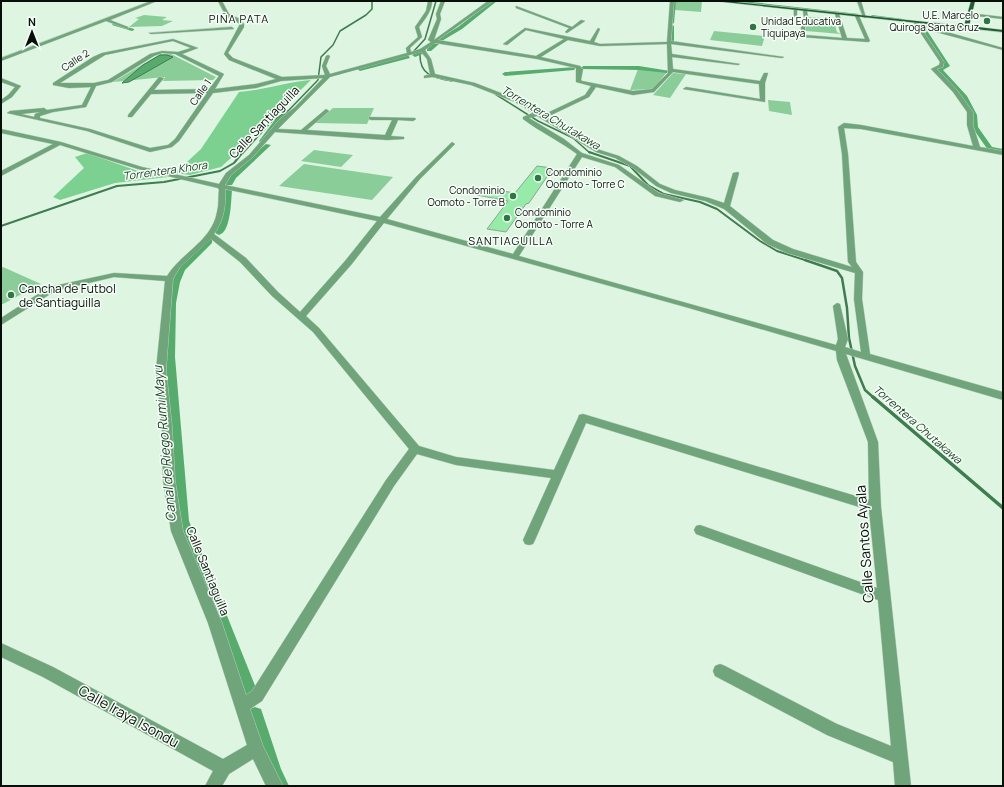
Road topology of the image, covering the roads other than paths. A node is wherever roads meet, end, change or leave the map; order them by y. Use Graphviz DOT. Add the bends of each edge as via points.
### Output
graph roads {
  1 [pos="155,1"];
  2 [pos="430,1"];
  3 [pos="443,1"];
  4 [pos="491,1"];
  5 [pos="672,1"];
  6 [pos="716,1"];
  7 [pos="755,1"];
  8 [pos="859,1"];
  9 [pos="973,1"];
  10 [pos="222,3"];
  11 [pos="517,7"];
  12 [pos="795,10"];
  13 [pos="805,11"];
  14 [pos="837,14"];
  15 [pos="969,14"];
  16 [pos="864,15"];
  17 [pos="857,16"];
  18 [pos="796,17"];
  19 [pos="1003,18"];
  20 [pos="106,20"];
  21 [pos="238,20"];
  22 [pos="583,21"];
  23 [pos="230,22"];
  24 [pos="916,24"];
  25 [pos="180,25"];
  26 [pos="187,25"];
  27 [pos="966,26"];
  28 [pos="126,28"];
  29 [pos="232,28"];
  30 [pos="572,28"];
  31 [pos="598,29"];
  32 [pos="1003,30"];
  33 [pos="151,33"];
  34 [pos="162,33"];
  35 [pos="563,38"];
  36 [pos="845,39"];
  37 [pos="433,41"];
  38 [pos="161,42"];
  39 [pos="590,43"];
  40 [pos="669,43"];
  41 [pos="505,44"];
  42 [pos="146,46"];
  43 [pos="110,47"];
  44 [pos="1003,49"];
  45 [pos="122,50"];
  46 [pos="420,51"];
  47 [pos="178,54"];
  48 [pos="410,54"];
  49 [pos="670,55"];
  50 [pos="328,56"];
  51 [pos="782,57"];
  52 [pos="537,58"];
  53 [pos="1,60"];
  54 [pos="738,64"];
  55 [pos="671,70"];
  56 [pos="766,74"];
  57 [pos="326,76"];
  58 [pos="161,78"];
  59 [pos="284,79"];
  60 [pos="1,80"];
  61 [pos="762,83"];
  62 [pos="94,85"];
  63 [pos="594,86"];
  64 [pos="686,89"];
  65 [pos="212,91"];
  66 [pos="150,92"];
  67 [pos="1,102"];
  68 [pos="52,110"];
  69 [pos="326,111"];
  70 [pos="540,115"];
  71 [pos="130,116"];
  72 [pos="371,118"];
  73 [pos="396,118"];
  74 [pos="37,119"];
  75 [pos="413,119"];
  76 [pos="273,130"];
  77 [pos="1,131"];
  78 [pos="302,132"];
  79 [pos="387,138"];
  80 [pos="402,138"];
  81 [pos="59,143"];
  82 [pos="452,144"];
  83 [pos="977,148"];
  84 [pos="1003,153"];
  85 [pos="580,154"];
  86 [pos="736,173"];
  87 [pos="1,174"];
  88 [pos="221,186"];
  89 [pos="726,207"];
  90 [pos="382,220"];
  91 [pos="210,235"];
  92 [pos="515,256"];
  93 [pos="859,272"];
  94 [pos="169,279"];
  95 [pos="837,306"];
  96 [pos="301,316"];
  97 [pos="1,322"];
  98 [pos="844,349"];
  99 [pos="862,355"];
  100 [pos="1003,396"];
  101 [pos="415,449"];
  102 [pos="559,476"];
  103 [pos="875,507"];
  104 [pos="700,530"];
  105 [pos="529,540"];
  106 [pos="883,596"];
  107 [pos="1,650"];
  108 [pos="720,671"];
  109 [pos="242,706"];
  110 [pos="256,749"];
  111 [pos="900,757"];
  112 [pos="223,768"];
  113 [pos="213,786"];
  114 [pos="274,786"];
  115 [pos="903,786"];
  1 -- 20 [label="street"];
  2 -- 48 [label="street" via="431,4 417,27 420,37 408,48"];
  3 -- 37 [label="street" via="430,40"];
  4 -- 37 [label="street"];
  5 -- 40 [label="street"];
  6 -- 12 [label="main road"];
  7 -- 16 [label="main road"];
  8 -- 16 [label="street"];
  9 -- 15 [label="main road"];
  10 -- 21 [label="street" via="227,15"];
  11 -- 30 [label="street"];
  12 -- 13 [label="main road"];
  12 -- 18 [label="street"];
  13 -- 14 [label="main road"];
  13 -- 36 [label="street" via="807,24 802,27 803,36"];
  14 -- 17 [label="main road"];
  14 -- 36 [label="street"];
  15 -- 19 [label="street"];
  15 -- 27 [label="main road"];
  16 -- 17 [label="main road"];
  16 -- 24 [label="main road"];
  16 -- 27 [label="main road"];
  17 -- 36 [label="street" via="868,41"];
  20 -- 28 [label="street"];
  20 -- 53 [label="street"];
  21 -- 23 [label="street"];
  21 -- 59 [label="street" via="242,28 226,53 231,59"];
  22 -- 30 [label="street"];
  24 -- 27 [label="main road"];
  24 -- 44 [label="street"];
  24 -- 83 [label="street" via="942,62 941,66 934,69 970,112 970,125"];
  25 -- 26 [label="street"];
  27 -- 32 [label="main road"];
  29 -- 34 [label="street"];
  30 -- 35 [label="street"];
  31 -- 39 [label="street"];
  33 -- 34 [label="street"];
  34 -- 38 [label="street" via="155,41"];
  34 -- 42 [label="street"];
  35 -- 39 [label="street"];
  35 -- 41 [label="street" via="525,29"];
  35 -- 52 [label="street"];
  37 -- 46 [label="street"];
  37 -- 52 [label="street"];
  38 -- 42 [label="street, Calle 2"];
  38 -- 47 [label="street, Calle 2" via="177,40 196,48"];
  39 -- 40 [label="street"];
  40 -- 49 [label="street"];
  40 -- 51 [label="street"];
  42 -- 45 [label="street, Calle 2"];
  43 -- 45 [label="street, Calle 2"];
  45 -- 62 [label="street, Calle 2" via="95,58 55,84"];
  46 -- 48 [label="street"];
  46 -- 70 [label="street" via="430,59 430,76 473,84 517,101"];
  47 -- 62 [label="street, Calle 1" via="162,52 152,55 113,80"];
  47 -- 65 [label="street, Calle 1" via="222,75"];
  48 -- 57 [label="street"];
  49 -- 54 [label="street"];
  49 -- 55 [label="street"];
  50 -- 57 [label="street" via="324,66"];
  52 -- 63 [label="street" via="578,67 578,81"];
  55 -- 61 [label="street"];
  55 -- 63 [label="street" via="654,90 634,93"];
  56 -- 61 [label="street"];
  57 -- 59 [label="street"];
  57 -- 76 [label="street, Calle Santiaguilla"];
  58 -- 66 [label="street"];
  59 -- 65 [label="street" via="262,88"];
  60 -- 67 [label="street" via="18,86"];
  61 -- 64 [label="street" via="763,101"];
  62 -- 68 [label="street, Calle 1" via="84,106"];
  63 -- 70 [label="street" via="587,96"];
  65 -- 66 [label="street"];
  65 -- 74 [label="street, Calle 1" via="174,144 155,150 88,130"];
  66 -- 71 [label="street"];
  68 -- 74 [label="street, Calle 1" via="37,115"];
  68 -- 74 [label="street, Calle 1" via="10,113"];
  69 -- 78 [label="street"];
  70 -- 85 [label="street" via="526,118"];
  70 -- 89 [label="street" via="598,151 617,157 635,167 658,185 673,192 707,199"];
  72 -- 73 [label="street"];
  73 -- 75 [label="street"];
  73 -- 79 [label="street"];
  76 -- 78 [label="street"];
  76 -- 88 [label="street, Calle Santiaguilla" via="251,156 228,174"];
  77 -- 81 [label="street"];
  78 -- 79 [label="street"];
  79 -- 80 [label="street"];
  81 -- 87 [label="street"];
  81 -- 88 [label="street" via="140,168"];
  82 -- 90 [label="street"];
  83 -- 84 [label="street"];
  83 -- 93 [label="street" via="861,127 844,125 841,128 852,262"];
  85 -- 89 [label="street" via="617,166 656,195 701,205"];
  85 -- 92 [label="street"];
  86 -- 89 [label="street"];
  88 -- 90 [label="street"];
  88 -- 91 [label="street" via="221,212"];
  89 -- 93 [label="street" via="770,242 790,251"];
  90 -- 92 [label="street"];
  90 -- 96 [label="street"];
  91 -- 94 [label="street" via="177,266"];
  91 -- 96 [label="street" via="243,260 275,294"];
  92 -- 98 [label="street"];
  93 -- 99 [label="street"];
  94 -- 97 [label="street" via="114,276 58,287"];
  94 -- 109 [label="street, Calle Santiaguilla" via="161,370 169,480 177,532 215,623"];
  95 -- 98 [label="street, Calle Santos Ayala"];
  96 -- 101 [label="street" via="316,330"];
  98 -- 99 [label="street"];
  98 -- 103 [label="street, Calle Santos Ayala" via="842,360 873,442"];
  99 -- 100 [label="street"];
  101 -- 102 [label="street" via="456,461"];
  101 -- 109 [label="street" via="390,483 257,696"];
  102 -- 103 [label="street" via="583,418"];
  102 -- 105 [label="street"];
  103 -- 106 [label="street, Calle Santos Ayala"];
  104 -- 106 [label="street"];
  106 -- 111 [label="street, Calle Santos Ayala"];
  107 -- 112 [label="street, Calle Iraya Isondu" via="48,672"];
  108 -- 111 [label="street" via="832,730"];
  109 -- 110 [label="street, Calle Santiaguilla"];
  110 -- 112 [label="street"];
  110 -- 114 [label="street, Calle Santiaguilla"];
  111 -- 115 [label="street, Calle Santos Ayala"];
  112 -- 113 [label="street"];
}
